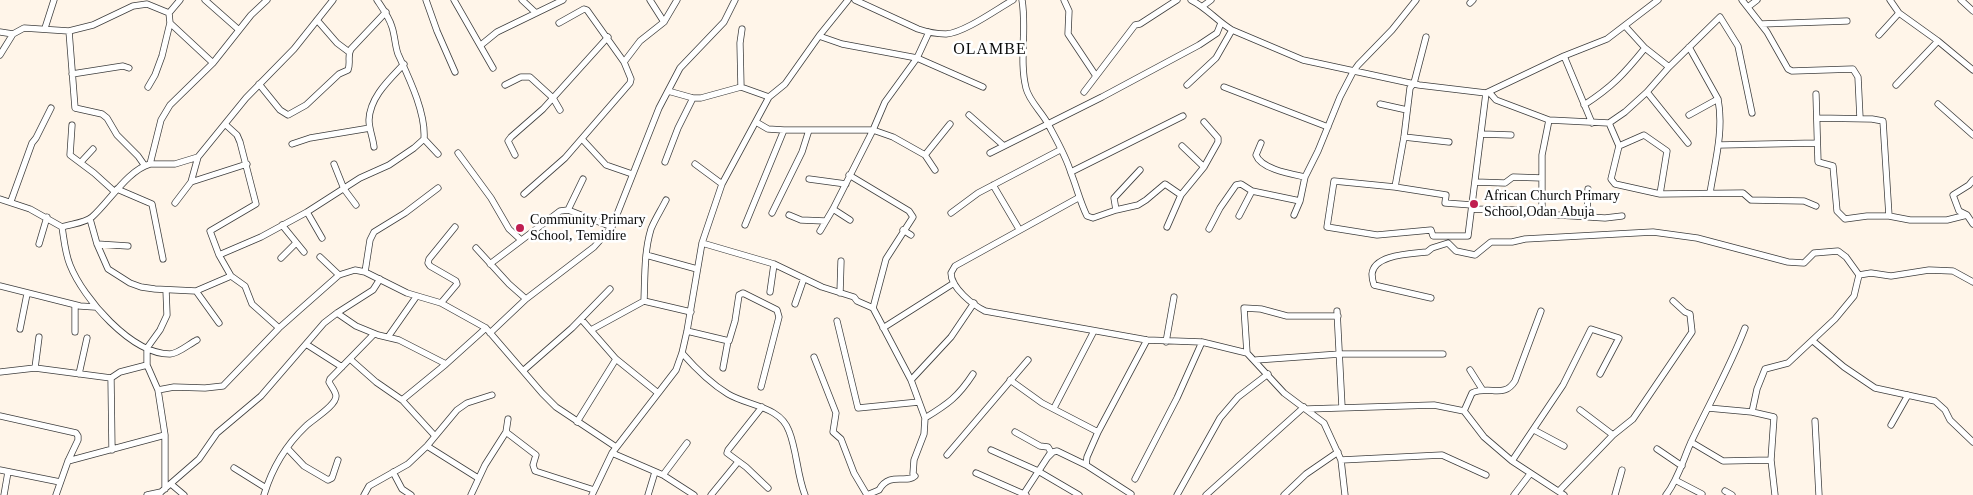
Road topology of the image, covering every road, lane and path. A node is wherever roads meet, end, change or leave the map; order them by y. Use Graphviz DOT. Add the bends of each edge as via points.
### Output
graph roads {
  1 [pos="54,0"];
  2 [pos="180,0"];
  3 [pos="205,0"];
  4 [pos="267,0"];
  5 [pos="333,0"];
  6 [pos="377,0"];
  7 [pos="426,0"];
  8 [pos="454,0"];
  9 [pos="522,0"];
  10 [pos="563,0"];
  11 [pos="650,0"];
  12 [pos="677,0"];
  13 [pos="735,0"];
  14 [pos="848,0"];
  15 [pos="855,0"];
  16 [pos="1013,0"];
  17 [pos="1022,0"];
  18 [pos="1064,0"];
  19 [pos="1177,0"];
  20 [pos="1191,0"];
  21 [pos="1211,0"];
  22 [pos="1416,0"];
  23 [pos="1742,0"];
  24 [pos="1757,0"];
  25 [pos="1890,0"];
  26 [pos="1961,0"];
  27 [pos="146,2"];
  28 [pos="1654,2"];
  29 [pos="1203,6"];
  30 [pos="1748,7"];
  31 [pos="1973,11"];
  32 [pos="386,12"];
  33 [pos="169,13"];
  34 [pos="536,13"];
  35 [pos="1899,14"];
  36 [pos="318,20"];
  37 [pos="1847,21"];
  38 [pos="664,22"];
  39 [pos="170,23"];
  40 [pos="559,23"];
  41 [pos="1221,23"];
  42 [pos="1761,24"];
  43 [pos="1625,26"];
  44 [pos="45,28"];
  45 [pos="742,29"];
  46 [pos="239,30"];
  47 [pos="1232,30"];
  48 [pos="68,31"];
  49 [pos="0,32"];
  50 [pos="929,32"];
  51 [pos="13,34"];
  52 [pos="1879,35"];
  53 [pos="818,36"];
  54 [pos="608,37"];
  55 [pos="1426,37"];
  56 [pos="1938,41"];
  57 [pos="481,45"];
  58 [pos="1688,47"];
  59 [pos="1645,48"];
  60 [pos="349,52"];
  61 [pos="0,55"];
  62 [pos="1564,56"];
  63 [pos="917,58"];
  64 [pos="624,62"];
  65 [pos="213,64"];
  66 [pos="404,64"];
  67 [pos="1669,67"];
  68 [pos="129,68"];
  69 [pos="493,68"];
  70 [pos="1973,70"];
  71 [pos="455,72"];
  72 [pos="1353,72"];
  73 [pos="72,74"];
  74 [pos="1096,76"];
  75 [pos="1414,83"];
  76 [pos="259,84"];
  77 [pos="505,84"];
  78 [pos="1896,85"];
  79 [pos="1187,86"];
  80 [pos="741,87"];
  81 [pos="983,87"];
  82 [pos="1224,87"];
  83 [pos="148,88"];
  84 [pos="668,91"];
  85 [pos="1084,92"];
  86 [pos="1647,92"];
  87 [pos="1488,93"];
  88 [pos="1816,94"];
  89 [pos="769,97"];
  90 [pos="553,98"];
  91 [pos="693,98"];
  92 [pos="1718,99"];
  93 [pos="1380,104"];
  94 [pos="1938,104"];
  95 [pos="1584,105"];
  96 [pos="51,108"];
  97 [pos="560,110"];
  98 [pos="1407,110"];
  99 [pos="1752,112"];
  100 [pos="969,115"];
  101 [pos="1690,115"];
  102 [pos="1183,116"];
  103 [pos="1817,118"];
  104 [pos="1860,118"];
  105 [pos="1549,120"];
  106 [pos="756,122"];
  107 [pos="1204,122"];
  108 [pos="1592,123"];
  109 [pos="1608,123"];
  110 [pos="226,124"];
  111 [pos="950,124"];
  112 [pos="72,125"];
  113 [pos="1049,125"];
  114 [pos="1328,127"];
  115 [pos="370,128"];
  116 [pos="784,130"];
  117 [pos="809,130"];
  118 [pos="873,130"];
  119 [pos="1482,134"];
  120 [pos="1511,135"];
  121 [pos="1973,136"];
  122 [pos="1404,137"];
  123 [pos="424,139"];
  124 [pos="582,139"];
  125 [pos="1448,142"];
  126 [pos="1261,143"];
  127 [pos="1688,143"];
  128 [pos="1817,143"];
  129 [pos="292,144"];
  130 [pos="1718,145"];
  131 [pos="1004,146"];
  132 [pos="1182,146"];
  133 [pos="1619,146"];
  134 [pos="374,147"];
  135 [pos="93,149"];
  136 [pos="1060,150"];
  137 [pos="458,153"];
  138 [pos="990,153"];
  139 [pos="438,154"];
  140 [pos="515,155"];
  141 [pos="925,155"];
  142 [pos="198,157"];
  143 [pos="81,162"];
  144 [pos="665,162"];
  145 [pos="247,164"];
  146 [pos="334,164"];
  147 [pos="695,164"];
  148 [pos="147,165"];
  149 [pos="1204,167"];
  150 [pos="935,170"];
  151 [pos="1140,170"];
  152 [pos="1071,172"];
  153 [pos="632,174"];
  154 [pos="849,175"];
  155 [pos="1305,177"];
  156 [pos="1542,178"];
  157 [pos="583,179"];
  158 [pos="809,179"];
  159 [pos="1973,180"];
  160 [pos="191,182"];
  161 [pos="1475,182"];
  162 [pos="722,184"];
  163 [pos="846,184"];
  164 [pos="993,185"];
  165 [pos="1395,187"];
  166 [pos="438,188"];
  167 [pos="344,189"];
  168 [pos="1588,189"];
  169 [pos="116,190"];
  170 [pos="1252,191"];
  171 [pos="1710,193"];
  172 [pos="524,194"];
  173 [pos="1660,194"];
  174 [pos="1181,195"];
  175 [pos="1078,198"];
  176 [pos="0,199"];
  177 [pos="666,200"];
  178 [pos="11,201"];
  179 [pos="1300,201"];
  180 [pos="175,203"];
  181 [pos="356,206"];
  182 [pos="1816,206"];
  183 [pos="1472,207"];
  184 [pos="568,210"];
  185 [pos="833,210"];
  186 [pos="1116,210"];
  187 [pos="1518,210"];
  188 [pos="308,212"];
  189 [pos="772,213"];
  190 [pos="951,213"];
  191 [pos="789,215"];
  192 [pos="1294,215"];
  193 [pos="1967,215"];
  194 [pos="1239,216"];
  195 [pos="1622,216"];
  196 [pos="1889,216"];
  197 [pos="47,217"];
  198 [pos="1587,217"];
  199 [pos="90,219"];
  200 [pos="850,220"];
  201 [pos="826,221"];
  202 [pos="1973,224"];
  203 [pos="282,225"];
  204 [pos="745,225"];
  205 [pos="612,226"];
  206 [pos="62,227"];
  207 [pos="454,227"];
  208 [pos="1167,227"];
  209 [pos="1019,229"];
  210 [pos="1209,229"];
  211 [pos="903,230"];
  212 [pos="820,231"];
  213 [pos="911,236"];
  214 [pos="322,238"];
  215 [pos="521,240"];
  216 [pos="702,242"];
  217 [pos="296,243"];
  218 [pos="39,244"];
  219 [pos="97,244"];
  220 [pos="128,246"];
  221 [pos="476,248"];
  222 [pos="304,252"];
  223 [pos="219,255"];
  224 [pos="646,255"];
  225 [pos="320,257"];
  226 [pos="281,258"];
  227 [pos="163,259"];
  228 [pos="841,261"];
  229 [pos="490,264"];
  230 [pos="774,264"];
  231 [pos="697,269"];
  232 [pos="365,272"];
  233 [pos="338,275"];
  234 [pos="1860,275"];
  235 [pos="231,276"];
  236 [pos="804,278"];
  237 [pos="380,279"];
  238 [pos="1973,282"];
  239 [pos="954,284"];
  240 [pos="0,286"];
  241 [pos="610,289"];
  242 [pos="166,290"];
  243 [pos="196,292"];
  244 [pos="770,292"];
  245 [pos="840,293"];
  246 [pos="27,294"];
  247 [pos="416,297"];
  248 [pos="1174,297"];
  249 [pos="1431,298"];
  250 [pos="526,299"];
  251 [pos="644,300"];
  252 [pos="1673,301"];
  253 [pos="974,303"];
  254 [pos="441,304"];
  255 [pos="795,304"];
  256 [pos="75,305"];
  257 [pos="95,307"];
  258 [pos="873,308"];
  259 [pos="1541,311"];
  260 [pos="337,312"];
  261 [pos="691,312"];
  262 [pos="581,320"];
  263 [pos="837,321"];
  264 [pos="219,323"];
  265 [pos="278,328"];
  266 [pos="883,328"];
  267 [pos="1745,328"];
  268 [pos="20,329"];
  269 [pos="488,330"];
  270 [pos="591,330"];
  271 [pos="687,331"];
  272 [pos="1094,331"];
  273 [pos="75,332"];
  274 [pos="374,334"];
  275 [pos="39,337"];
  276 [pos="388,337"];
  277 [pos="87,338"];
  278 [pos="197,340"];
  279 [pos="1147,340"];
  280 [pos="728,341"];
  281 [pos="1813,341"];
  282 [pos="1166,342"];
  283 [pos="1202,342"];
  284 [pos="306,344"];
  285 [pos="147,348"];
  286 [pos="682,353"];
  287 [pos="1247,353"];
  288 [pos="1340,354"];
  289 [pos="1443,354"];
  290 [pos="814,357"];
  291 [pos="350,359"];
  292 [pos="616,359"];
  293 [pos="1028,360"];
  294 [pos="1256,360"];
  295 [pos="446,364"];
  296 [pos="148,365"];
  297 [pos="342,367"];
  298 [pos="35,368"];
  299 [pos="723,368"];
  300 [pos="524,370"];
  301 [pos="1470,370"];
  302 [pos="0,372"];
  303 [pos="79,374"];
  304 [pos="973,374"];
  305 [pos="1268,374"];
  306 [pos="1600,374"];
  307 [pos="111,378"];
  308 [pos="912,380"];
  309 [pos="1010,380"];
  310 [pos="760,387"];
  311 [pos="1482,389"];
  312 [pos="158,390"];
  313 [pos="658,393"];
  314 [pos="492,395"];
  315 [pos="1908,395"];
  316 [pos="402,400"];
  317 [pos="919,402"];
  318 [pos="762,407"];
  319 [pos="1342,407"];
  320 [pos="1054,408"];
  321 [pos="1305,408"];
  322 [pos="1708,408"];
  323 [pos="1580,410"];
  324 [pos="1464,411"];
  325 [pos="1752,412"];
  326 [pos="0,416"];
  327 [pos="925,418"];
  328 [pos="508,419"];
  329 [pos="1815,421"];
  330 [pos="577,422"];
  331 [pos="1891,426"];
  332 [pos="1534,430"];
  333 [pos="506,432"];
  334 [pos="1015,432"];
  335 [pos="1098,432"];
  336 [pos="165,435"];
  337 [pos="1613,435"];
  338 [pos="435,436"];
  339 [pos="686,442"];
  340 [pos="1691,442"];
  341 [pos="1973,442"];
  342 [pos="427,446"];
  343 [pos="1564,446"];
  344 [pos="616,447"];
  345 [pos="287,448"];
  346 [pos="1657,449"];
  347 [pos="112,450"];
  348 [pos="991,450"];
  349 [pos="1338,452"];
  350 [pos="612,453"];
  351 [pos="947,455"];
  352 [pos="1047,458"];
  353 [pos="338,460"];
  354 [pos="1341,460"];
  355 [pos="1771,460"];
  356 [pos="68,461"];
  357 [pos="1512,461"];
  358 [pos="738,462"];
  359 [pos="1086,465"];
  360 [pos="1682,466"];
  361 [pos="234,468"];
  362 [pos="0,470"];
  363 [pos="1622,470"];
  364 [pos="1038,471"];
  365 [pos="8,472"];
  366 [pos="393,472"];
  367 [pos="655,472"];
  368 [pos="976,473"];
  369 [pos="1530,474"];
  370 [pos="664,475"];
  371 [pos="1486,475"];
  372 [pos="478,478"];
  373 [pos="1135,479"];
  374 [pos="1677,481"];
  375 [pos="60,482"];
  376 [pos="171,484"];
  377 [pos="266,488"];
  378 [pos="768,488"];
  379 [pos="1725,491"];
  380 [pos="162,492"];
  381 [pos="593,493"];
  382 [pos="1562,493"];
  383 [pos="366,494"];
  384 [pos="803,494"];
  385 [pos="1131,494"];
  386 [pos="1702,494"];
  387 [pos="4,495"];
  388 [pos="56,495"];
  389 [pos="147,495"];
  390 [pos="184,495"];
  391 [pos="264,495"];
  392 [pos="410,495"];
  393 [pos="471,495"];
  394 [pos="648,495"];
  395 [pos="694,495"];
  396 [pos="711,495"];
  397 [pos="867,495"];
  398 [pos="1024,495"];
  399 [pos="1079,495"];
  400 [pos="1177,495"];
  401 [pos="1206,495"];
  402 [pos="1284,495"];
  403 [pos="1345,495"];
  404 [pos="1514,495"];
  405 [pos="1615,495"];
  406 [pos="1666,495"];
  407 [pos="1732,495"];
  408 [pos="1775,495"];
  409 [pos="1819,495"];
  1 -- 44 [label="street"];
  2 -- 33 [label="street"];
  3 -- 46 [label="street"];
  4 -- 46 [label="street"];
  5 -- 36 [label="street"];
  6 -- 32 [label="street"];
  7 -- 71 [label="street"];
  8 -- 57 [label="street"];
  9 -- 34 [label="street"];
  10 -- 34 [label="street"];
  11 -- 38 [label="street"];
  12 -- 38 [label="street"];
  13 -- 84 [label="street" via="724,22 690,55"];
  14 -- 53 [label="street"];
  15 -- 50 [label="street"];
  16 -- 50 [label="street" via="962,29 946,34"];
  17 -- 113 [label="street" via="1025,87"];
  18 -- 74 [label="street" via="1069,11 1068,34"];
  19 -- 74 [label="street" via="1135,25"];
  20 -- 29 [label="street"];
  21 -- 29 [label="street"];
  22 -- 72 [label="street"];
  23 -- 30 [label="street"];
  24 -- 30 [label="street"];
  25 -- 35 [label="street"];
  26 -- 31 [label="street"];
  27 -- 33 [label="street"];
  27 -- 48 [label="street" via="93,25"];
  28 -- 43 [label="street"];
  29 -- 41 [label="street"];
  30 -- 42 [label="street"];
  32 -- 60 [label="street"];
  32 -- 66 [label="street" via="397,52"];
  33 -- 39 [label="street"];
  34 -- 57 [label="street" via="497,32"];
  35 -- 52 [label="street"];
  35 -- 56 [label="street"];
  36 -- 60 [label="street"];
  36 -- 76 [label="street"];
  37 -- 42 [label="street"];
  38 -- 64 [label="street" via="640,41"];
  39 -- 65 [label="street"];
  39 -- 83 [label="street"];
  40 -- 54 [label="street" via="587,10"];
  41 -- 47 [label="street"];
  41 -- 113 [label="street" via="1217,33 1199,45"];
  42 -- 104 [label="street" via="1788,70 1853,69 1858,77"];
  43 -- 59 [label="street"];
  43 -- 62 [label="street" via="1607,39"];
  44 -- 48 [label="street"];
  44 -- 51 [label="street" via="24,28"];
  45 -- 80 [label="street"];
  46 -- 65 [label="street"];
  47 -- 72 [label="street" via="1303,60"];
  47 -- 79 [label="street" via="1216,58"];
  48 -- 73 [label="street"];
  49 -- 51 [label="street"];
  50 -- 63 [label="street"];
  51 -- 61 [label="street"];
  53 -- 63 [label="street" via="842,44"];
  53 -- 89 [label="street" via="785,84"];
  54 -- 64 [label="street"];
  54 -- 90 [label="street"];
  55 -- 75 [label="street"];
  56 -- 70 [label="street"];
  56 -- 78 [label="street"];
  57 -- 69 [label="street"];
  58 -- 67 [label="street"];
  58 -- 92 [label="street"];
  58 -- 99 [label="street" via="1720,17 1738,46"];
  59 -- 67 [label="street"];
  59 -- 95 [label="street" via="1622,77"];
  60 -- 76 [label="street" via="348,70 288,115"];
  62 -- 87 [label="street"];
  62 -- 95 [label="street"];
  63 -- 81 [label="street"];
  63 -- 118 [label="street" via="884,102"];
  64 -- 124 [label="street" via="630,84"];
  65 -- 148 [label="street" via="170,104"];
  66 -- 115 [label="street" via="375,99"];
  66 -- 123 [label="street" via="425,126"];
  67 -- 86 [label="street"];
  68 -- 73 [label="street" via="122,66"];
  72 -- 75 [label="street"];
  72 -- 114 [label="street"];
  73 -- 148 [label="street" via="75,108 102,114 117,135"];
  74 -- 85 [label="street"];
  75 -- 87 [label="street"];
  75 -- 98 [label="street" via="1410,88"];
  76 -- 110 [label="street"];
  77 -- 90 [label="street" via="530,77"];
  80 -- 89 [label="street"];
  80 -- 91 [label="street"];
  82 -- 114 [label="street"];
  84 -- 91 [label="street"];
  84 -- 153 [label="street"];
  86 -- 109 [label="street"];
  86 -- 127 [label="street"];
  87 -- 105 [label="street" via="1496,100"];
  87 -- 119 [label="street"];
  88 -- 103 [label="street"];
  89 -- 106 [label="street"];
  90 -- 97 [label="street"];
  90 -- 140 [label="street" via="511,136 508,141"];
  91 -- 144 [label="street"];
  92 -- 101 [label="street"];
  92 -- 130 [label="street"];
  93 -- 98 [label="street"];
  94 -- 121 [label="street"];
  95 -- 108 [label="street"];
  96 -- 178 [label="street" via="32,143"];
  98 -- 122 [label="street"];
  100 -- 131 [label="street"];
  102 -- 152 [label="street"];
  103 -- 104 [label="street"];
  103 -- 128 [label="street"];
  104 -- 196 [label="street" via="1883,121"];
  105 -- 108 [label="street"];
  105 -- 156 [label="street" via="1542,155"];
  106 -- 116 [label="street" via="768,129"];
  106 -- 162 [label="street"];
  107 -- 149 [label="street" via="1219,140"];
  108 -- 109 [label="street"];
  109 -- 133 [label="street"];
  110 -- 142 [label="street"];
  110 -- 145 [label="street" via="237,135"];
  111 -- 141 [label="street"];
  112 -- 143 [label="street" via="69,151"];
  113 -- 131 [label="street"];
  113 -- 136 [label="street"];
  114 -- 155 [label="street"];
  115 -- 129 [label="street"];
  115 -- 134 [label="street"];
  116 -- 117 [label="street"];
  116 -- 204 [label="street"];
  117 -- 118 [label="street"];
  117 -- 189 [label="street" via="802,152"];
  118 -- 141 [label="street"];
  118 -- 154 [label="street"];
  119 -- 120 [label="street"];
  119 -- 161 [label="street"];
  122 -- 125 [label="street"];
  122 -- 165 [label="street"];
  123 -- 139 [label="street"];
  123 -- 167 [label="street" via="389,165"];
  124 -- 153 [label="street" via="606,165"];
  124 -- 172 [label="street"];
  126 -- 155 [label="street" via="1256,155 1260,162"];
  128 -- 130 [label="street"];
  128 -- 196 [label="street" via="1818,162 1833,166 1837,211 1845,219"];
  130 -- 171 [label="street"];
  131 -- 138 [label="street"];
  132 -- 149 [label="street"];
  133 -- 173 [label="street" via="1611,179 1615,184"];
  133 -- 173 [label="street" via="1644,135 1667,151"];
  135 -- 143 [label="street"];
  136 -- 152 [label="street"];
  136 -- 164 [label="street"];
  137 -- 215 [label="street" via="509,229"];
  141 -- 150 [label="street"];
  142 -- 148 [label="street" via="175,164"];
  142 -- 160 [label="street"];
  143 -- 169 [label="street"];
  145 -- 160 [label="street"];
  145 -- 223 [label="street" via="256,204 210,231"];
  146 -- 167 [label="street"];
  147 -- 162 [label="street"];
  148 -- 169 [label="street"];
  149 -- 174 [label="street"];
  151 -- 186 [label="street" via="1114,198"];
  152 -- 175 [label="street"];
  153 -- 205 [label="street"];
  154 -- 163 [label="street"];
  154 -- 211 [label="street" via="911,213 913,217"];
  155 -- 179 [label="street"];
  156 -- 161 [label="street" via="1513,177 1505,183"];
  156 -- 198 [label="street" via="1542,214"];
  157 -- 184 [label="street"];
  158 -- 163 [label="street"];
  159 -- 193 [label="street" via="1953,195 1959,211"];
  160 -- 180 [label="street"];
  161 -- 183 [label="street"];
  162 -- 216 [label="street"];
  163 -- 185 [label="street"];
  164 -- 190 [label="street"];
  164 -- 209 [label="street"];
  165 -- 183 [label="street" via="1446,195 1445,204"];
  165 -- 183 [label="street" via="1334,181 1327,227 1377,235 1431,230 1433,236 1468,236"];
  166 -- 232 [label="street" via="405,214 374,232"];
  167 -- 181 [label="street"];
  167 -- 188 [label="street"];
  168 -- 198 [label="street"];
  169 -- 199 [label="street"];
  169 -- 227 [label="street" via="152,204"];
  170 -- 179 [label="street"];
  170 -- 194 [label="street"];
  170 -- 210 [label="street" via="1241,184 1236,185"];
  171 -- 173 [label="street"];
  171 -- 182 [label="street" via="1743,193 1751,200 1804,201"];
  174 -- 186 [label="street" via="1165,184 1138,205"];
  174 -- 208 [label="street"];
  175 -- 186 [label="street" via="1090,218"];
  175 -- 209 [label="street"];
  176 -- 178 [label="street"];
  177 -- 224 [label="street" via="652,228"];
  178 -- 197 [label="street"];
  179 -- 192 [label="street"];
  183 -- 187 [label="street"];
  184 -- 205 [label="street"];
  184 -- 215 [label="street" via="560,211"];
  185 -- 200 [label="street"];
  185 -- 201 [label="street"];
  188 -- 203 [label="street"];
  188 -- 214 [label="street"];
  191 -- 201 [label="street" via="801,220"];
  193 -- 196 [label="street" via="1947,220 1910,220"];
  193 -- 202 [label="street"];
  195 -- 198 [label="street"];
  197 -- 206 [label="street"];
  197 -- 218 [label="street"];
  199 -- 206 [label="street"];
  199 -- 219 [label="street"];
  201 -- 212 [label="street"];
  203 -- 217 [label="street"];
  203 -- 223 [label="street"];
  205 -- 250 [label="street" via="594,248"];
  206 -- 257 [label="street" via="69,263"];
  207 -- 254 [label="street" via="428,262 457,284"];
  209 -- 239 [label="street" via="955,266 951,273"];
  211 -- 213 [label="street"];
  211 -- 258 [label="street" via="886,258"];
  215 -- 229 [label="street"];
  216 -- 230 [label="street"];
  216 -- 231 [label="street"];
  217 -- 222 [label="street"];
  217 -- 226 [label="street"];
  219 -- 220 [label="street"];
  219 -- 242 [label="street" via="108,269 121,278 141,287"];
  221 -- 229 [label="street"];
  223 -- 235 [label="street"];
  224 -- 231 [label="street"];
  224 -- 251 [label="street"];
  225 -- 233 [label="street"];
  228 -- 245 [label="street"];
  229 -- 250 [label="street"];
  230 -- 236 [label="street"];
  230 -- 244 [label="street"];
  231 -- 261 [label="street"];
  232 -- 233 [label="street" via="355,270"];
  232 -- 237 [label="street"];
  233 -- 265 [label="street"];
  234 -- 238 [label="street" via="1953,271"];
  234 -- 249 [label="street" via="1838,252 1814,253 1804,263 1788,262 1697,238 1653,232 1491,242 1475,255 1456,251 1448,243 1427,252 1387,258 1377,263 1372,273 1374,285"];
  234 -- 281 [label="street" via="1854,296"];
  235 -- 243 [label="street"];
  235 -- 265 [label="street" via="245,286 252,304"];
  236 -- 245 [label="street"];
  236 -- 255 [label="street"];
  237 -- 247 [label="street"];
  237 -- 260 [label="street" via="372,290"];
  239 -- 253 [label="street"];
  239 -- 266 [label="street"];
  240 -- 246 [label="street"];
  241 -- 262 [label="street"];
  242 -- 243 [label="street"];
  242 -- 285 [label="street" via="167,315"];
  243 -- 264 [label="street"];
  245 -- 258 [label="street"];
  246 -- 256 [label="street"];
  246 -- 268 [label="street"];
  247 -- 254 [label="street"];
  247 -- 276 [label="street"];
  248 -- 282 [label="street"];
  250 -- 269 [label="street"];
  251 -- 261 [label="street"];
  251 -- 270 [label="street"];
  252 -- 337 [label="street" via="1690,314 1692,332 1633,419"];
  253 -- 272 [label="street" via="985,311"];
  253 -- 308 [label="street" via="951,337"];
  254 -- 269 [label="street"];
  256 -- 257 [label="street"];
  256 -- 273 [label="street"];
  257 -- 285 [label="street" via="111,324"];
  258 -- 266 [label="street"];
  259 -- 311 [label="street" via="1511,388 1505,391"];
  260 -- 274 [label="street"];
  260 -- 284 [label="street"];
  261 -- 271 [label="street"];
  262 -- 270 [label="street"];
  262 -- 300 [label="street"];
  263 -- 317 [label="street" via="858,408"];
  265 -- 312 [label="street" via="222,386"];
  266 -- 308 [label="street"];
  267 -- 322 [label="street"];
  269 -- 295 [label="street"];
  269 -- 300 [label="street"];
  270 -- 292 [label="street"];
  271 -- 280 [label="street"];
  271 -- 286 [label="street"];
  272 -- 279 [label="street"];
  272 -- 320 [label="street"];
  274 -- 276 [label="street"];
  274 -- 291 [label="street"];
  275 -- 298 [label="street"];
  276 -- 295 [label="street"];
  277 -- 303 [label="street"];
  278 -- 285 [label="street" via="172,354"];
  279 -- 282 [label="street"];
  279 -- 335 [label="street"];
  280 -- 299 [label="street"];
  280 -- 310 [label="street" via="739,295 743,293 776,310 779,318"];
  281 -- 315 [label="street" via="1875,388"];
  281 -- 325 [label="street" via="1788,363 1765,369"];
  282 -- 283 [label="street"];
  283 -- 287 [label="street"];
  283 -- 373 [label="street"];
  284 -- 297 [label="street"];
  284 -- 376 [label="street" via="256,402 217,433 199,458"];
  285 -- 296 [label="street"];
  286 -- 313 [label="street" via="676,370"];
  286 -- 318 [label="street" via="718,388 738,400"];
  287 -- 288 [label="street" via="1244,308 1287,316 1338,314"];
  287 -- 294 [label="street"];
  288 -- 289 [label="street"];
  288 -- 294 [label="street"];
  288 -- 319 [label="street"];
  290 -- 397 [label="street" via="836,413 833,432 841,439 854,473"];
  291 -- 297 [label="street"];
  291 -- 316 [label="street"];
  292 -- 313 [label="street"];
  292 -- 330 [label="street"];
  293 -- 309 [label="street"];
  294 -- 305 [label="street"];
  295 -- 316 [label="street"];
  296 -- 307 [label="street" via="120,372"];
  296 -- 312 [label="street"];
  297 -- 345 [label="street" via="329,382 336,398"];
  298 -- 302 [label="street"];
  298 -- 303 [label="street"];
  300 -- 330 [label="street" via="556,407"];
  301 -- 311 [label="street"];
  303 -- 307 [label="street"];
  304 -- 327 [label="street" via="960,393"];
  305 -- 321 [label="street" via="1284,393"];
  305 -- 400 [label="street" via="1238,397 1220,418"];
  306 -- 332 [label="street" via="1619,338 1591,329 1563,385"];
  307 -- 347 [label="street"];
  308 -- 317 [label="street"];
  309 -- 320 [label="street"];
  309 -- 351 [label="street"];
  311 -- 324 [label="street" via="1472,393"];
  312 -- 336 [label="street"];
  313 -- 344 [label="street"];
  314 -- 338 [label="street" via="457,410"];
  315 -- 331 [label="street"];
  315 -- 341 [label="street" via="1935,402"];
  316 -- 338 [label="street"];
  317 -- 327 [label="street"];
  318 -- 358 [label="street" via="728,450 728,456"];
  318 -- 384 [label="street" via="780,418 789,430"];
  319 -- 321 [label="street"];
  319 -- 324 [label="street" via="1434,405"];
  320 -- 335 [label="street"];
  321 -- 349 [label="street" via="1324,424"];
  321 -- 401 [label="street"];
  322 -- 325 [label="street"];
  322 -- 340 [label="street"];
  323 -- 337 [label="street"];
  324 -- 357 [label="street" via="1484,437"];
  325 -- 355 [label="street" via="1774,417"];
  326 -- 356 [label="street" via="76,433 78,440"];
  327 -- 397 [label="street" via="924,434 914,460 915,476 907,480 896,477"];
  328 -- 333 [label="street"];
  329 -- 409 [label="street"];
  330 -- 344 [label="street"];
  332 -- 343 [label="street"];
  332 -- 357 [label="street"];
  333 -- 372 [label="street"];
  333 -- 381 [label="street" via="536,455 535,471"];
  334 -- 352 [label="street" via="1048,447 1051,452"];
  335 -- 359 [label="street"];
  336 -- 347 [label="street"];
  336 -- 380 [label="street"];
  337 -- 382 [label="street"];
  338 -- 342 [label="street"];
  339 -- 370 [label="street"];
  340 -- 355 [label="street" via="1723,461"];
  340 -- 360 [label="street"];
  342 -- 366 [label="street" via="408,464"];
  342 -- 372 [label="street"];
  344 -- 350 [label="street"];
  345 -- 353 [label="street" via="304,466 328,480 332,478"];
  345 -- 377 [label="street" via="277,461"];
  346 -- 360 [label="street"];
  347 -- 356 [label="street"];
  348 -- 364 [label="street"];
  349 -- 354 [label="street"];
  349 -- 402 [label="street" via="1306,474"];
  350 -- 367 [label="street"];
  350 -- 381 [label="street"];
  352 -- 359 [label="street" via="1058,451"];
  352 -- 364 [label="street"];
  354 -- 371 [label="street" via="1442,455"];
  354 -- 403 [label="street"];
  355 -- 408 [label="street"];
  356 -- 375 [label="street"];
  357 -- 369 [label="street"];
  358 -- 378 [label="street"];
  358 -- 396 [label="street"];
  359 -- 385 [label="street"];
  360 -- 374 [label="street"];
  361 -- 377 [label="street"];
  362 -- 365 [label="street"];
  363 -- 405 [label="street"];
  364 -- 398 [label="street"];
  364 -- 399 [label="street"];
  365 -- 375 [label="street"];
  365 -- 387 [label="street"];
  366 -- 383 [label="street" via="369,486"];
  366 -- 392 [label="street" via="402,489"];
  367 -- 370 [label="street"];
  367 -- 394 [label="street"];
  368 -- 398 [label="street"];
  369 -- 382 [label="street"];
  369 -- 404 [label="street"];
  370 -- 395 [label="street"];
  372 -- 393 [label="street"];
  374 -- 386 [label="street"];
  374 -- 406 [label="street"];
  375 -- 388 [label="street"];
  376 -- 380 [label="street"];
  376 -- 390 [label="street"];
  377 -- 391 [label="street"];
  379 -- 407 [label="street"];
  380 -- 389 [label="street"];
}
